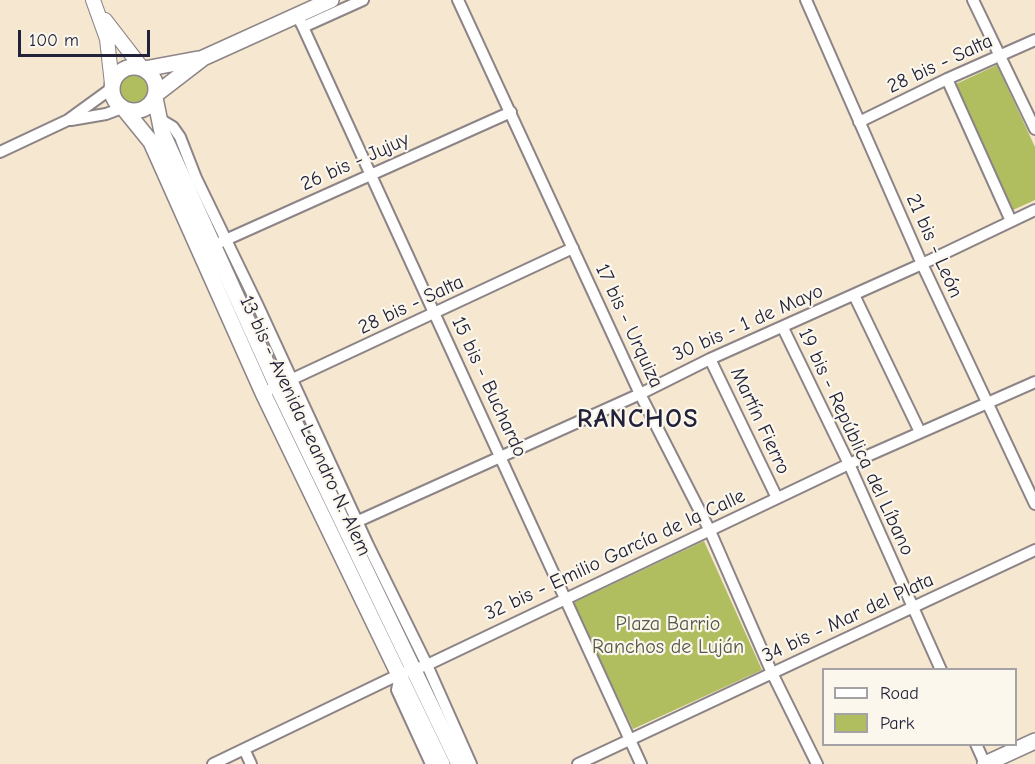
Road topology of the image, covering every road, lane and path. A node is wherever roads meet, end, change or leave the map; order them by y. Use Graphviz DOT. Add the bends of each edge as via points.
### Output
graph roads {
  1 [pos="332,0"];
  2 [pos="363,0"];
  3 [pos="458,0"];
  4 [pos="806,0"];
  5 [pos="973,0"];
  6 [pos="95,4"];
  7 [pos="300,21"];
  8 [pos="1035,40"];
  9 [pos="1000,56"];
  10 [pos="203,58"];
  11 [pos="143,68"];
  12 [pos="947,79"];
  13 [pos="112,86"];
  14 [pos="155,96"];
  15 [pos="124,109"];
  16 [pos="511,112"];
  17 [pos="68,120"];
  18 [pos="859,122"];
  19 [pos="1035,129"];
  20 [pos="0,152"];
  21 [pos="371,175"];
  22 [pos="1035,210"];
  23 [pos="1011,221"];
  24 [pos="220,242"];
  25 [pos="573,248"];
  26 [pos="922,264"];
  27 [pos="854,295"];
  28 [pos="436,314"];
  29 [pos="783,328"];
  30 [pos="710,359"];
  31 [pos="292,379"];
  32 [pos="1035,382"];
  33 [pos="270,390"];
  34 [pos="640,394"];
  35 [pos="988,404"];
  36 [pos="920,432"];
  37 [pos="501,456"];
  38 [pos="849,464"];
  39 [pos="777,498"];
  40 [pos="1035,504"];
  41 [pos="351,524"];
  42 [pos="710,531"];
  43 [pos="1035,550"];
  44 [pos="564,598"];
  45 [pos="912,609"];
  46 [pos="941,668"];
  47 [pos="414,670"];
  48 [pos="772,673"];
  49 [pos="629,740"];
  50 [pos="1035,741"];
  51 [pos="977,746"];
  52 [pos="244,749"];
  53 [pos="1035,751"];
  54 [pos="213,764"];
  55 [pos="251,764"];
  56 [pos="431,764"];
  57 [pos="442,764"];
  58 [pos="459,764"];
  59 [pos="471,764"];
  60 [pos="578,764"];
  61 [pos="641,764"];
  62 [pos="817,764"];
  63 [pos="985,764"];
  64 [pos="1008,764"];
  1 -- 7 [label="main road"];
  2 -- 7 [label="street"];
  3 -- 16 [label="street, 17 bis - Urquiza"];
  4 -- 18 [label="street, 21 bis - León"];
  5 -- 9 [label="street"];
  6 -- 11 [label="street"];
  6 -- 13 [label="street" via="107,39"];
  7 -- 10 [label="main road"];
  7 -- 21 [label="street, 15 bis - Buchardo"];
  8 -- 9 [label="street, 28 bis - Salta"];
  9 -- 12 [label="street, 28 bis - Salta"];
  9 -- 19 [label="street"];
  10 -- 11 [label="main road"];
  10 -- 14 [label="main road"];
  11 -- 13 [label="main road" via="122,69"];
  11 -- 14 [label="main road" via="155,80"];
  12 -- 18 [label="street, 28 bis - Salta"];
  12 -- 23 [label="street"];
  13 -- 15 [label="main road" via="114,100"];
  13 -- 17 [label="street"];
  14 -- 15 [label="main road" via="139,111"];
  14 -- 24 [label="main road, 13 bis - Avenida Leandro N. Alem" via="162,132"];
  15 -- 17 [label="street"];
  15 -- 33 [label="main road, 13 bis - Avenida Leandro N. Alem" via="151,142"];
  16 -- 21 [label="street, 26 bis - Jujuy"];
  16 -- 25 [label="street, 17 bis - Urquiza"];
  17 -- 20 [label="street"];
  18 -- 26 [label="street, 21 bis - León"];
  21 -- 24 [label="street, 26 bis - Jujuy"];
  21 -- 28 [label="street, 15 bis - Buchardo"];
  22 -- 23 [label="street, 30 bis - 1 de Mayo"];
  23 -- 26 [label="street, 30 bis - 1 de Mayo"];
  24 -- 31 [label="street, 13 bis - Avenida Leandro N. Alem"];
  24 -- 33 [label="main road, 13 bis - Avenida Leandro N. Alem"];
  25 -- 28 [label="street, 28 bis - Salta"];
  25 -- 34 [label="street, 17 bis - Urquiza"];
  26 -- 27 [label="street, 30 bis - 1 de Mayo"];
  26 -- 35 [label="street, 21 bis - León"];
  27 -- 29 [label="street, 30 bis - 1 de Mayo"];
  27 -- 36 [label="street"];
  28 -- 31 [label="street, 28 bis - Salta"];
  28 -- 37 [label="street, 15 bis - Buchardo"];
  29 -- 30 [label="street, 30 bis - 1 de Mayo"];
  29 -- 38 [label="street, 19 bis - República del Líbano"];
  30 -- 34 [label="street, 30 bis - 1 de Mayo"];
  30 -- 39 [label="street, Martín Fierro"];
  31 -- 33 [label="street, 28 bis - Salta"];
  31 -- 41 [label="street, 13 bis - Avenida Leandro N. Alem"];
  32 -- 35 [label="street, 32 bis - Emilio García de la Calle"];
  33 -- 41 [label="main road, 13 bis - Avenida Leandro N. Alem"];
  33 -- 47 [label="main road, 13 bis - Avenida Leandro N. Alem"];
  34 -- 37 [label="street, 30 bis - 1 de Mayo"];
  34 -- 42 [label="street, 17 bis - Urquiza"];
  35 -- 36 [label="street, 32 bis - Emilio García de la Calle"];
  35 -- 40 [label="street, 21 bis - León"];
  36 -- 38 [label="street, 32 bis - Emilio García de la Calle"];
  37 -- 41 [label="street, 30 bis - 1 de Mayo"];
  37 -- 44 [label="street, 15 bis - Buchardo"];
  38 -- 39 [label="street, 32 bis - Emilio García de la Calle"];
  38 -- 45 [label="street, 19 bis - República del Líbano"];
  39 -- 42 [label="street, 32 bis - Emilio García de la Calle"];
  41 -- 47 [label="main road, 13 bis - Avenida Leandro N. Alem"];
  42 -- 44 [label="street, 32 bis - Emilio García de la Calle"];
  42 -- 48 [label="street, 17 bis - Urquiza"];
  43 -- 45 [label="street, 34 bis - Mar del Plata"];
  44 -- 47 [label="street, 32 bis - Emilio García de la Calle"];
  44 -- 49 [label="street, 15 bis - Buchardo"];
  45 -- 46 [label="street, 19 bis - República del Líbano"];
  45 -- 48 [label="street, 34 bis - Mar del Plata"];
  47 -- 52 [label="street, 32 bis - Emilio García de la Calle"];
  47 -- 56 [label="street" via="397,690"];
  47 -- 57 [label="main road, 13 bis - Avenida Leandro N. Alem"];
  47 -- 58 [label="main road, 13 bis - Avenida Leandro N. Alem"];
  47 -- 59 [label="street, 13 bis - Avenida Leandro N. Alem"];
  48 -- 49 [label="street, 34 bis - Mar del Plata"];
  48 -- 62 [label="street, 17 bis - Urquiza"];
  49 -- 60 [label="street, 34 bis - Mar del Plata"];
  49 -- 61 [label="street, 15 bis - Buchardo"];
  50 -- 63 [label="main road"];
  51 -- 63 [label="street"];
  52 -- 54 [label="street, 32 bis - Emilio García de la Calle"];
  52 -- 55 [label="street"];
  53 -- 64 [label="main road"];
}
